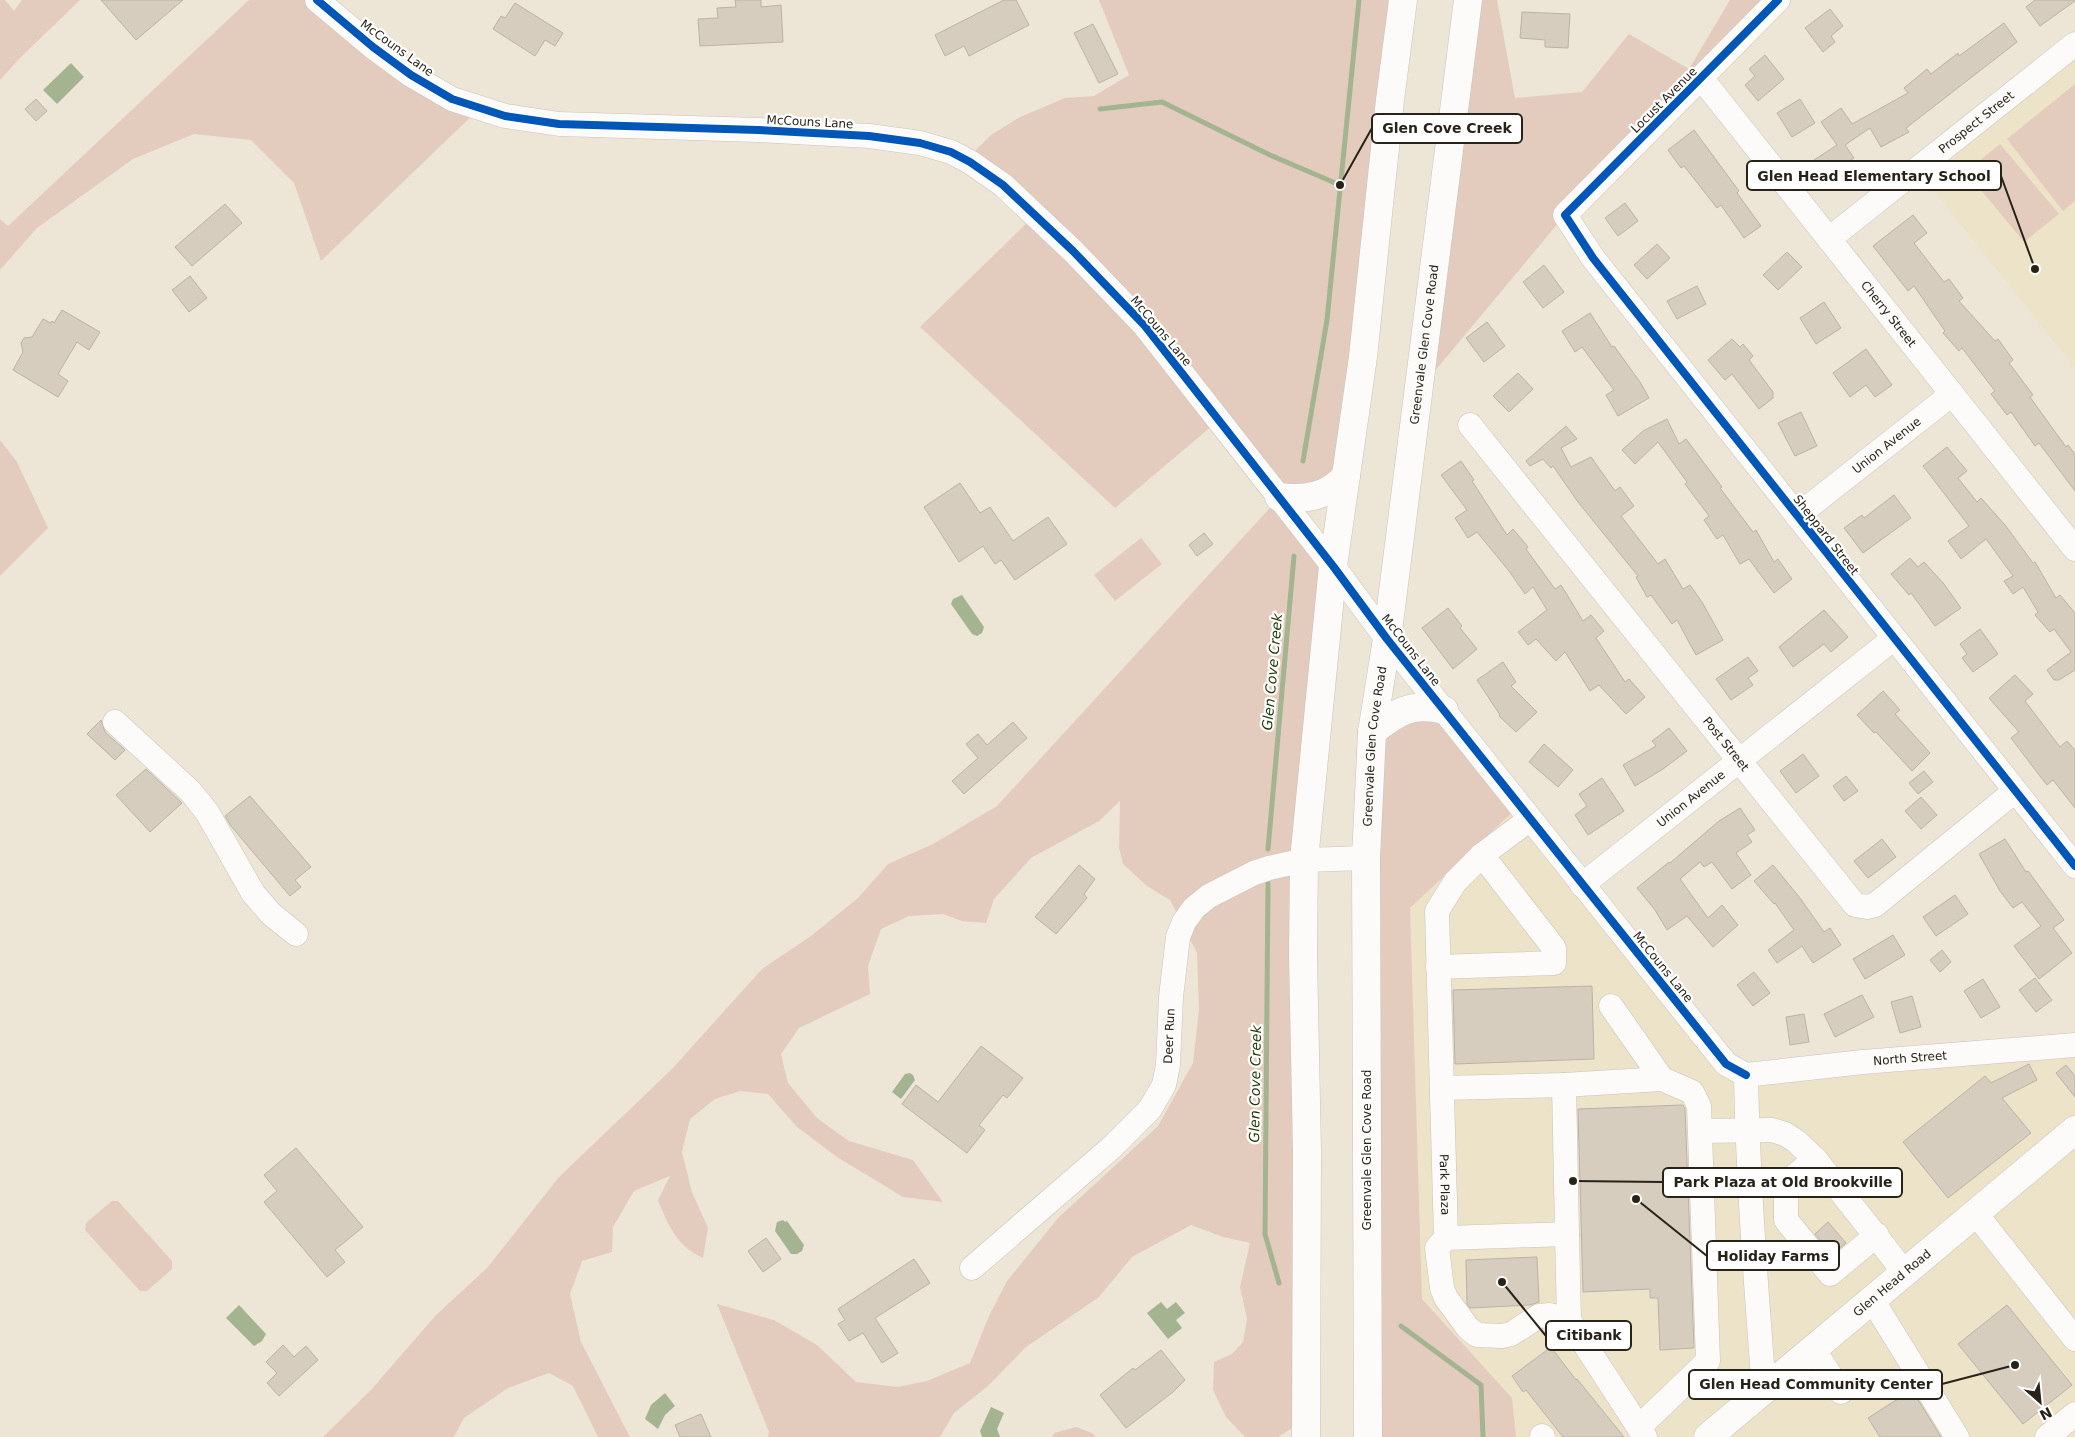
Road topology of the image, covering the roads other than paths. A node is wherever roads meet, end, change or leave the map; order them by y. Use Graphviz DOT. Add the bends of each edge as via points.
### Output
graph roads {
  1 [pos="317,0"];
  2 [pos="1403,0"];
  3 [pos="1468,0"];
  4 [pos="1778,0"];
  5 [pos="2075,44"];
  6 [pos="1702,79"];
  7 [pos="1565,215"];
  8 [pos="1829,239"];
  9 [pos="1952,394"];
  10 [pos="1470,425"];
  11 [pos="1346,476"];
  12 [pos="1279,498"];
  13 [pos="1797,516"];
  14 [pos="2074,547"];
  15 [pos="1333,566"];
  16 [pos="1387,639"];
  17 [pos="1893,639"];
  18 [pos="1444,710"];
  19 [pos="115,722"];
  20 [pos="1372,732"];
  21 [pos="1740,760"];
  22 [pos="2015,791"];
  23 [pos="1530,819"];
  24 [pos="1482,855"];
  25 [pos="1366,858"];
  26 [pos="1304,860"];
  27 [pos="2075,866"];
  28 [pos="1582,885"];
  29 [pos="296,934"];
  30 [pos="1438,967"];
  31 [pos="1611,1006"];
  32 [pos="2075,1046"];
  33 [pos="1746,1076"];
  34 [pos="1662,1079"];
  35 [pos="1564,1085"];
  36 [pos="1442,1088"];
  37 [pos="1747,1129"];
  38 [pos="2075,1130"];
  39 [pos="1700,1131"];
  40 [pos="1815,1159"];
  41 [pos="1976,1214"];
  42 [pos="1567,1234"];
  43 [pos="1877,1235"];
  44 [pos="1446,1238"];
  45 [pos="972,1268"];
  46 [pos="1905,1273"];
  47 [pos="1872,1301"];
  48 [pos="1569,1320"];
  49 [pos="2075,1339"];
  50 [pos="1814,1350"];
  51 [pos="1764,1391"];
  52 [pos="1841,1392"];
  53 [pos="2075,1414"];
  54 [pos="1642,1432"];
  55 [pos="1306,1437"];
  56 [pos="1368,1437"];
  57 [pos="1708,1437"];
  58 [pos="1957,1437"];
  59 [pos="2047,1437"];
  1 -- 12 [label="street, McCouns Lane" via="411,75 452,99 505,116 559,124 869,136 920,143 951,152 1003,185 1144,326"];
  2 -- 11 [label="main road" via="1363,357"];
  3 -- 16 [label="main road, Greenvale Glen Cove Road"];
  4 -- 6 [label="street, Locust Avenue"];
  5 -- 8 [label="street, Prospect Street"];
  6 -- 7 [label="street, Locust Avenue"];
  6 -- 8 [label="street, Cherry Street"];
  7 -- 13 [label="street, Sheppard Street" via="1593,258"];
  8 -- 9 [label="street, Cherry Street"];
  9 -- 13 [label="street, Union Avenue"];
  9 -- 14 [label="street, Cherry Street"];
  10 -- 21 [label="street, Post Street"];
  11 -- 12 [label="main road" via="1318,496"];
  11 -- 15 [label="main road"];
  12 -- 15 [label="street, McCouns Lane"];
  13 -- 17 [label="street, Sheppard Street"];
  15 -- 16 [label="street, McCouns Lane"];
  15 -- 26 [label="main road"];
  16 -- 18 [label="street, McCouns Lane"];
  16 -- 20 [label="main road, Greenvale Glen Cove Road"];
  17 -- 21 [label="street, Union Avenue"];
  17 -- 22 [label="street, Sheppard Street"];
  18 -- 20 [label="main road" via="1421,706 1409,709"];
  18 -- 23 [label="street, McCouns Lane"];
  19 -- 29 [label="street" via="190,791 207,812 253,893 271,914"];
  20 -- 25 [label="main road, Greenvale Glen Cove Road"];
  21 -- 22 [label="street, Post Street" via="1855,905 1867,907 1875,905"];
  21 -- 28 [label="street, Union Avenue"];
  22 -- 27 [label="street, Sheppard Street"];
  23 -- 24 [label="street, Park Plaza"];
  23 -- 28 [label="street, McCouns Lane"];
  24 -- 30 [label="street, Park Plaza" via="1455,882 1437,912"];
  24 -- 30 [label="street" via="1554,948 1554,963"];
  25 -- 26 [label="street, Deer Run"];
  25 -- 56 [label="main road, Greenvale Glen Cove Road"];
  26 -- 45 [label="street, Deer Run" via="1254,873 1209,896 1194,908 1178,937 1168,1065 1164,1085 1150,1109 1111,1148"];
  26 -- 55 [label="main road"];
  28 -- 33 [label="street, McCouns Lane" via="1726,1064"];
  30 -- 36 [label="street, Park Plaza"];
  31 -- 34 [label="street"];
  32 -- 33 [label="street, North Street" via="1863,1062"];
  33 -- 37 [label="street"];
  34 -- 35 [label="street"];
  34 -- 39 [label="street" via="1692,1092 1699,1106"];
  35 -- 36 [label="street"];
  35 -- 42 [label="street"];
  36 -- 44 [label="street, Park Plaza"];
  37 -- 39 [label="street"];
  37 -- 40 [label="street" via="1785,1134"];
  37 -- 51 [label="street"];
  38 -- 41 [label="main road, Glen Head Road"];
  39 -- 54 [label="street" via="1708,1361"];
  40 -- 43 [label="street"];
  40 -- 43 [label="street" via="1786,1183 1786,1220 1830,1274"];
  41 -- 46 [label="main road, Glen Head Road"];
  41 -- 49 [label="street"];
  42 -- 44 [label="street"];
  42 -- 48 [label="street"];
  43 -- 46 [label="street"];
  44 -- 48 [label="street, Park Plaza" via="1437,1248 1442,1288 1446,1298 1477,1336 1511,1334 1539,1316"];
  46 -- 47 [label="main road, Glen Head Road"];
  47 -- 50 [label="main road, Glen Head Road"];
  47 -- 58 [label="street"];
  48 -- 54 [label="street"];
  50 -- 51 [label="main road, Glen Head Road"];
  50 -- 52 [label="street"];
  51 -- 57 [label="main road, Glen Head Road"];
  53 -- 59 [label="street"];
}
